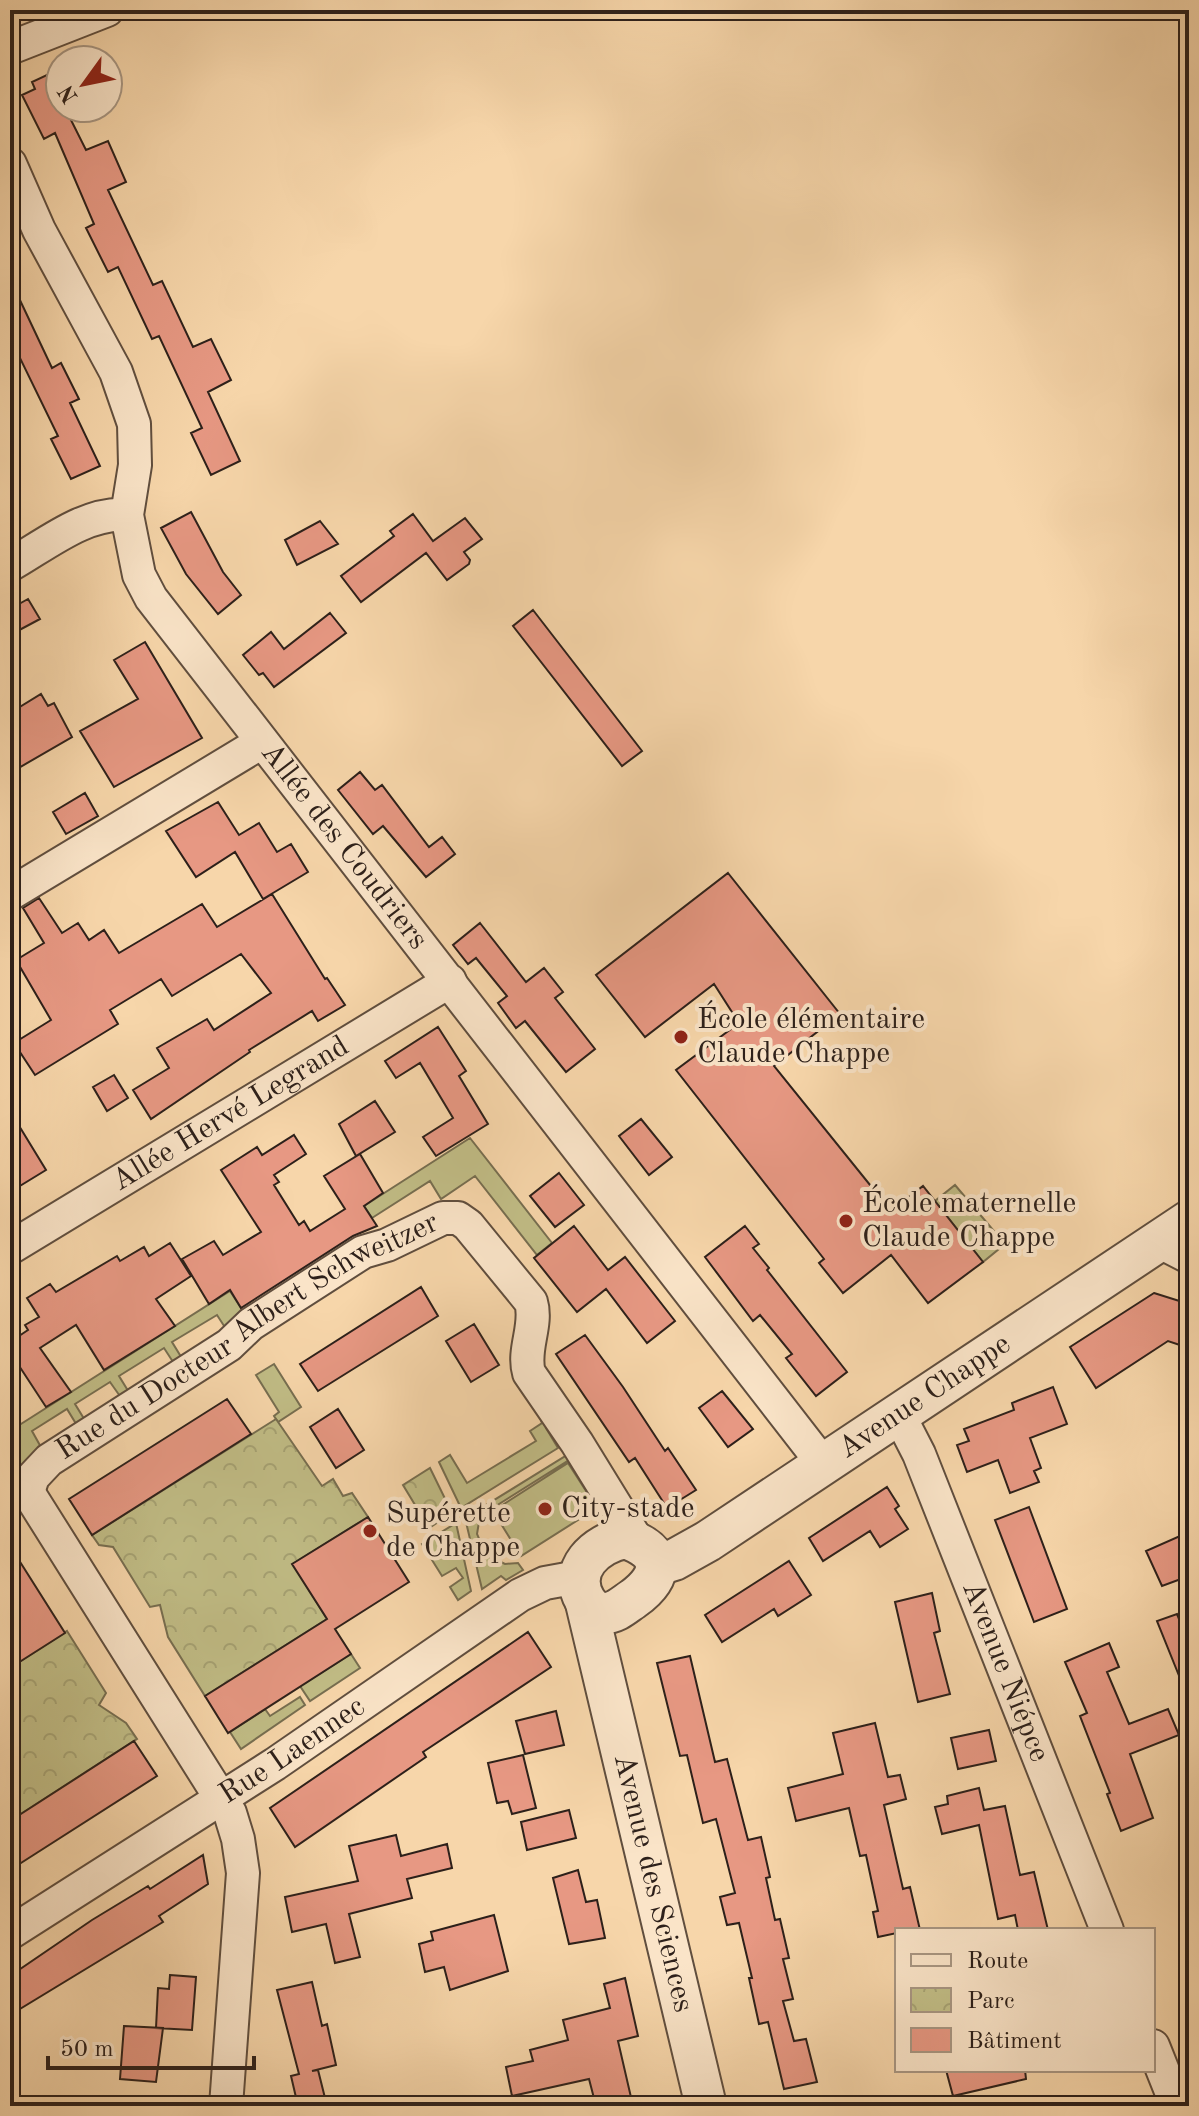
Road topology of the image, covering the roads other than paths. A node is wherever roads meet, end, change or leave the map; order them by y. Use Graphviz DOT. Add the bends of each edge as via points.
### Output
graph roads {
  1 [pos="107,10"];
  2 [pos="10,48"];
  3 [pos="10,164"];
  4 [pos="127,515"];
  5 [pos="10,565"];
  6 [pos="262,742"];
  7 [pos="10,894"];
  8 [pos="450,981"];
  9 [pos="1179,1240"];
  10 [pos="10,1248"];
  11 [pos="899,1415"];
  12 [pos="824,1465"];
  13 [pos="19,1491"];
  14 [pos="648,1554"];
  15 [pos="593,1597"];
  16 [pos="222,1798"];
  17 [pos="1106,1928"];
  18 [pos="10,1933"];
  19 [pos="1155,2051"];
  20 [pos="226,2106"];
  21 [pos="706,2106"];
  22 [pos="1177,2106"];
  1 -- 2 [label="street"];
  3 -- 4 [label="street, Allée des Coudriers" via="39,230 116,372 134,424 135,465"];
  4 -- 5 [label="street" via="108,514"];
  4 -- 6 [label="street, Allée des Coudriers" via="139,575 151,598"];
  6 -- 7 [label="street"];
  6 -- 8 [label="street, Allée des Coudriers"];
  8 -- 10 [label="street, Allée Hervé Legrand"];
  8 -- 12 [label="street, Allée des Coudriers"];
  9 -- 11 [label="street, Avenue Chappe"];
  11 -- 12 [label="street, Avenue Chappe"];
  11 -- 17 [label="street, Avenue Niépce"];
  12 -- 14 [label="street, Avenue Chappe" via="674,1560"];
  13 -- 14 [label="street, Rue du Docteur Albert Schweitzer" via="49,1460 363,1252 443,1218 458,1218 531,1302 529,1373"];
  13 -- 16 [label="street"];
  14 -- 15 [label="street" via="647,1588"];
  14 -- 15 [label="street, Avenue Chappe" via="625,1538 587,1559"];
  15 -- 16 [label="street, Rue Laennec" via="545,1583 520,1595"];
  15 -- 21 [label="street, Avenue des Sciences" via="599,1661"];
  16 -- 18 [label="street, Rue Laennec"];
  16 -- 20 [label="street" via="238,1839 243,1873"];
  19 -- 22 [label="street"];
}
